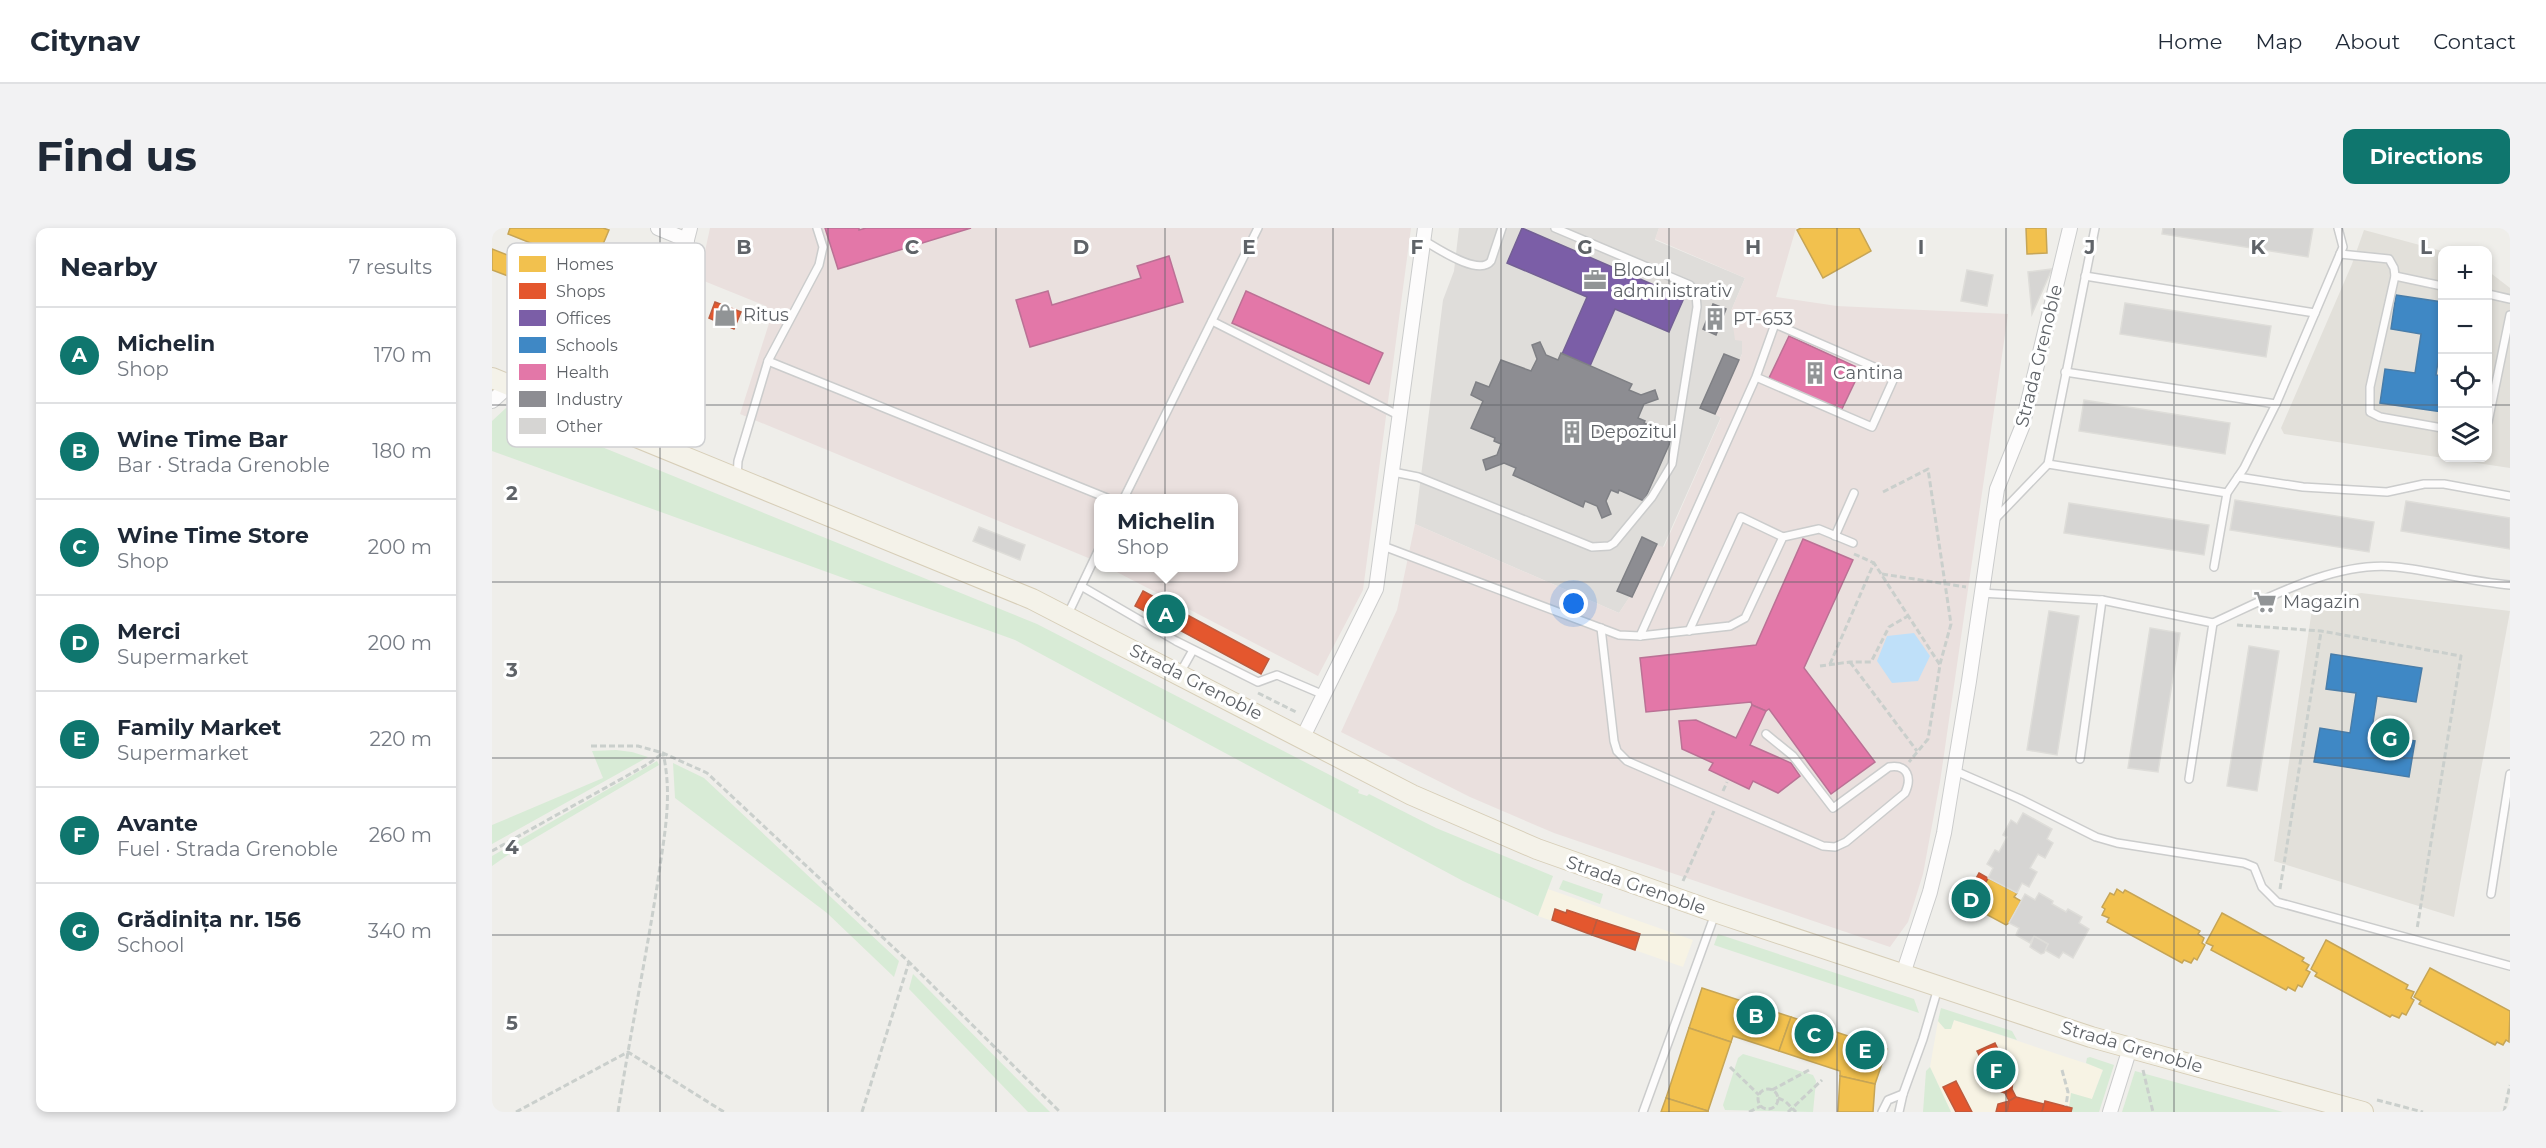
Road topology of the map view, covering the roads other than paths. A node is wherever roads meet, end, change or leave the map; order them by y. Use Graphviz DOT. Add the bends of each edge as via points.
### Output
graph roads {
  1 [pos="658,228"];
  2 [pos="817,228"];
  3 [pos="1258,228"];
  4 [pos="1502,228"];
  5 [pos="1555,228"];
  6 [pos="2070,228"];
  7 [pos="2095,228"];
  8 [pos="2338,228"];
  9 [pos="688,234"];
  10 [pos="1424,234"];
  11 [pos="2340,254"];
  12 [pos="2085,276"];
  13 [pos="2395,276"];
  14 [pos="2438,284"];
  15 [pos="2492,295"];
  16 [pos="2510,299"];
  17 [pos="2315,313"];
  18 [pos="2510,315"];
  19 [pos="1212,321"];
  20 [pos="768,361"];
  21 [pos="2065,372"];
  22 [pos="1756,377"];
  23 [pos="501,381"];
  24 [pos="492,401"];
  25 [pos="2276,404"];
  26 [pos="2490,408"];
  27 [pos="1400,416"];
  28 [pos="2438,427"];
  29 [pos="661,447"];
  30 [pos="2048,464"];
  31 [pos="1393,472"];
  32 [pos="737,477"];
  33 [pos="2238,477"];
  34 [pos="1854,493"];
  35 [pos="2227,493"];
  36 [pos="1097,494"];
  37 [pos="1126,494"];
  38 [pos="2510,496"];
  39 [pos="1992,522"];
  40 [pos="1835,536"];
  41 [pos="1783,537"];
  42 [pos="1853,543"];
  43 [pos="1383,546"];
  44 [pos="1094,559"];
  45 [pos="2214,567"];
  46 [pos="2510,585"];
  47 [pos="1081,586"];
  48 [pos="1980,593"];
  49 [pos="2102,600"];
  50 [pos="1067,616"];
  51 [pos="2213,623"];
  52 [pos="1602,628"];
  53 [pos="1689,631"];
  54 [pos="1640,636"];
  55 [pos="1193,650"];
  56 [pos="1180,673"];
  57 [pos="1324,695"];
  58 [pos="1766,734"];
  59 [pos="1302,737"];
  60 [pos="2080,759"];
  61 [pos="1953,771"];
  62 [pos="2510,774"];
  63 [pos="2189,779"];
  64 [pos="2492,894"];
  65 [pos="1715,912"];
  66 [pos="2510,966"];
  67 [pos="1903,974"];
  68 [pos="1939,985"];
  69 [pos="2130,1048"];
  70 [pos="1903,1094"];
  71 [pos="2366,1105"];
  72 [pos="1643,1112"];
  73 [pos="1882,1112"];
  74 [pos="1899,1112"];
  75 [pos="2110,1112"];
  1 -- 9 [label="street"];
  2 -- 20 [label="lane" via="823,247 819,265"];
  3 -- 19 [label="lane"];
  4 -- 10 [label="lane" via="1491,261 1481,268 1452,256"];
  5 -- 31 [label="lane" via="1690,285 1696,294 1672,464 1652,497 1620,538 1609,546 1598,547 1418,477"];
  6 -- 39 [label="street, Strada Grenoble" via="2022,427 1997,489"];
  7 -- 12 [label="lane"];
  8 -- 11 [label="lane" via="2343,247"];
  10 -- 27 [label="street"];
  11 -- 13 [label="lane" via="2389,260"];
  11 -- 17 [label="lane"];
  12 -- 17 [label="lane"];
  12 -- 21 [label="lane"];
  13 -- 14 [label="lane"];
  13 -- 28 [label="lane" via="2370,387 2370,412"];
  15 -- 16 [label="lane"];
  17 -- 25 [label="lane"];
  18 -- 26 [label="lane"];
  19 -- 27 [label="lane"];
  19 -- 37 [label="lane"];
  20 -- 32 [label="lane" via="738,461"];
  20 -- 36 [label="lane"];
  21 -- 25 [label="lane"];
  21 -- 30 [label="lane"];
  22 -- 22 [label="lane" via="1775,324 1895,376 1872,427"];
  22 -- 54 [label="lane"];
  23 -- 24 [label="street"];
  25 -- 33 [label="lane"];
  27 -- 31 [label="street"];
  29 -- 32 [label="main road, Strada Grenoble"];
  30 -- 35 [label="lane"];
  30 -- 39 [label="lane"];
  31 -- 43 [label="street"];
  32 -- 50 [label="main road, Strada Grenoble"];
  33 -- 35 [label="lane"];
  33 -- 38 [label="lane" via="2303,487 2387,492 2444,484"];
  34 -- 40 [label="lane"];
  35 -- 45 [label="lane"];
  39 -- 48 [label="street, Strada Grenoble"];
  40 -- 41 [label="lane" via="1820,529"];
  40 -- 42 [label="lane"];
  41 -- 53 [label="lane" via="1745,618 1730,626"];
  41 -- 53 [label="lane" via="1742,517"];
  43 -- 52 [label="lane"];
  43 -- 57 [label="street" via="1371,603"];
  44 -- 47 [label="lane"];
  46 -- 51 [label="lane" via="2395,566 2370,566 2304,584"];
  47 -- 50 [label="lane"];
  47 -- 55 [label="lane"];
  48 -- 49 [label="lane"];
  48 -- 61 [label="street, Strada Grenoble"];
  49 -- 51 [label="lane"];
  49 -- 60 [label="lane"];
  50 -- 56 [label="main road, Strada Grenoble"];
  51 -- 63 [label="lane"];
  52 -- 54 [label="lane" via="1619,635"];
  52 -- 58 [label="lane" via="1614,741 1627,762 1823,846 1835,847 1905,793 1909,784 1904,769 1889,767 1833,808 1793,756"];
  53 -- 54 [label="lane"];
  55 -- 56 [label="lane"];
  55 -- 57 [label="lane" via="1258,682 1277,675"];
  56 -- 59 [label="main road, Strada Grenoble"];
  57 -- 59 [label="street"];
  59 -- 65 [label="main road, Strada Grenoble" via="1412,795 1537,849"];
  61 -- 66 [label="lane" via="2096,837 2254,867 2262,887 2277,902"];
  61 -- 67 [label="street, Strada Grenoble" via="1930,892"];
  62 -- 64 [label="lane"];
  65 -- 67 [label="main road, Strada Grenoble"];
  65 -- 72 [label="lane"];
  67 -- 68 [label="main road, Strada Grenoble"];
  68 -- 69 [label="main road, Strada Grenoble"];
  68 -- 70 [label="lane"];
  69 -- 71 [label="main road, Strada Grenoble"];
  69 -- 75 [label="street"];
  70 -- 73 [label="lane" via="1888,1101"];
  70 -- 74 [label="lane"];
}
